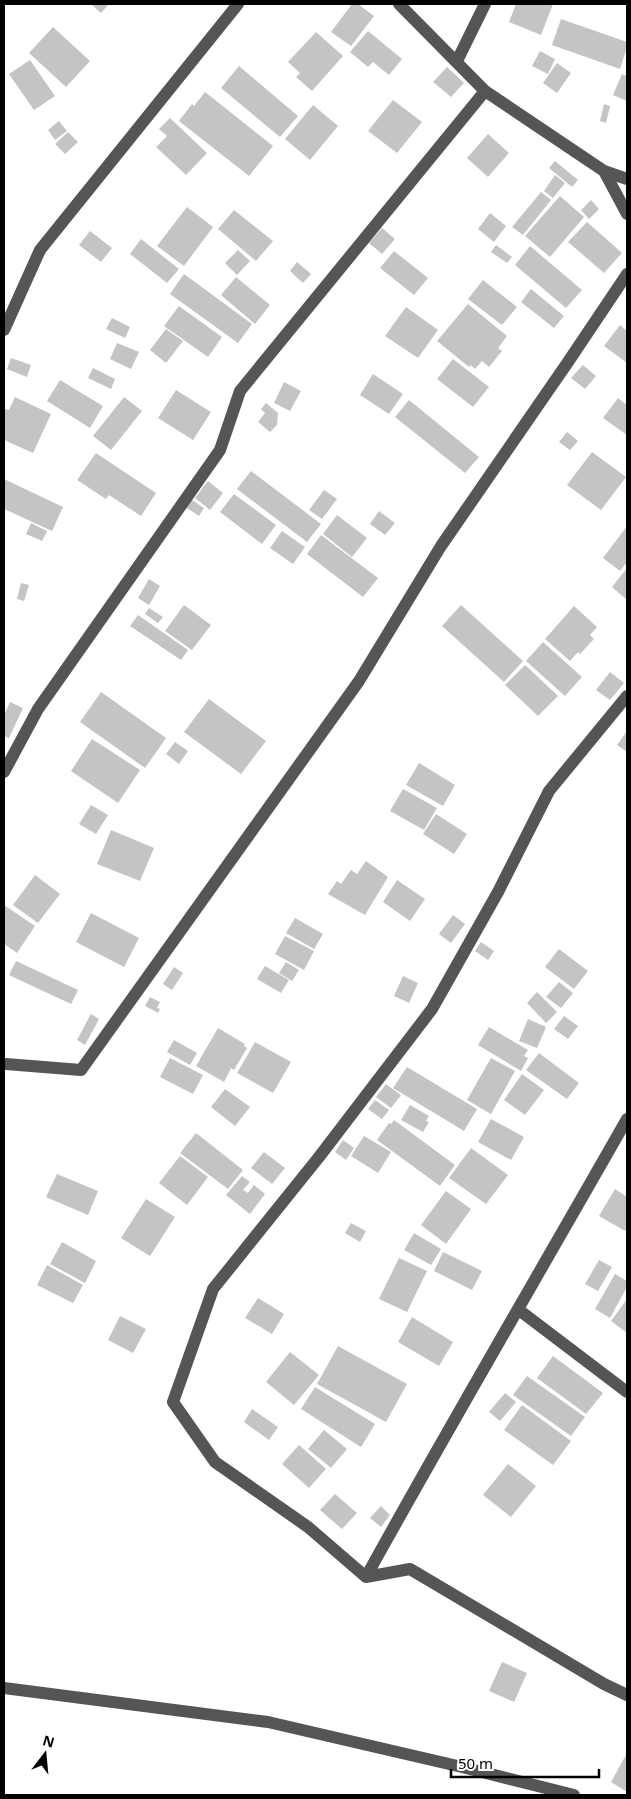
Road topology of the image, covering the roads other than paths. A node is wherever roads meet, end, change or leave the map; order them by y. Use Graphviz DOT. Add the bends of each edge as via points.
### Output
graph roads {
  1 [pos="238,4"];
  2 [pos="399,4"];
  3 [pos="485,4"];
  4 [pos="457,61"];
  5 [pos="485,91"];
  6 [pos="604,171"];
  7 [pos="627,179"];
  8 [pos="627,214"];
  9 [pos="627,274"];
  10 [pos="4,330"];
  11 [pos="627,696"];
  12 [pos="4,772"];
  13 [pos="6,1064"];
  14 [pos="627,1118"];
  15 [pos="519,1310"];
  16 [pos="627,1392"];
  17 [pos="366,1577"];
  18 [pos="4,1688"];
  19 [pos="627,1695"];
  20 [pos="574,1795"];
  1 -- 10 [label="street" via="40,250"];
  2 -- 4 [label="street"];
  3 -- 4 [label="street"];
  4 -- 5 [label="street"];
  5 -- 6 [label="street"];
  5 -- 12 [label="street" via="240,391 220,450 38,708"];
  6 -- 7 [label="street"];
  6 -- 8 [label="street"];
  9 -- 13 [label="street" via="441,546 359,681 81,1070"];
  11 -- 17 [label="street" via="549,791 498,892 432,1009 213,1289 173,1402 215,1462 308,1527"];
  14 -- 15 [label="street"];
  15 -- 16 [label="street"];
  15 -- 17 [label="street"];
  17 -- 19 [label="street" via="410,1569"];
  18 -- 20 [label="street" via="268,1722"];
}
